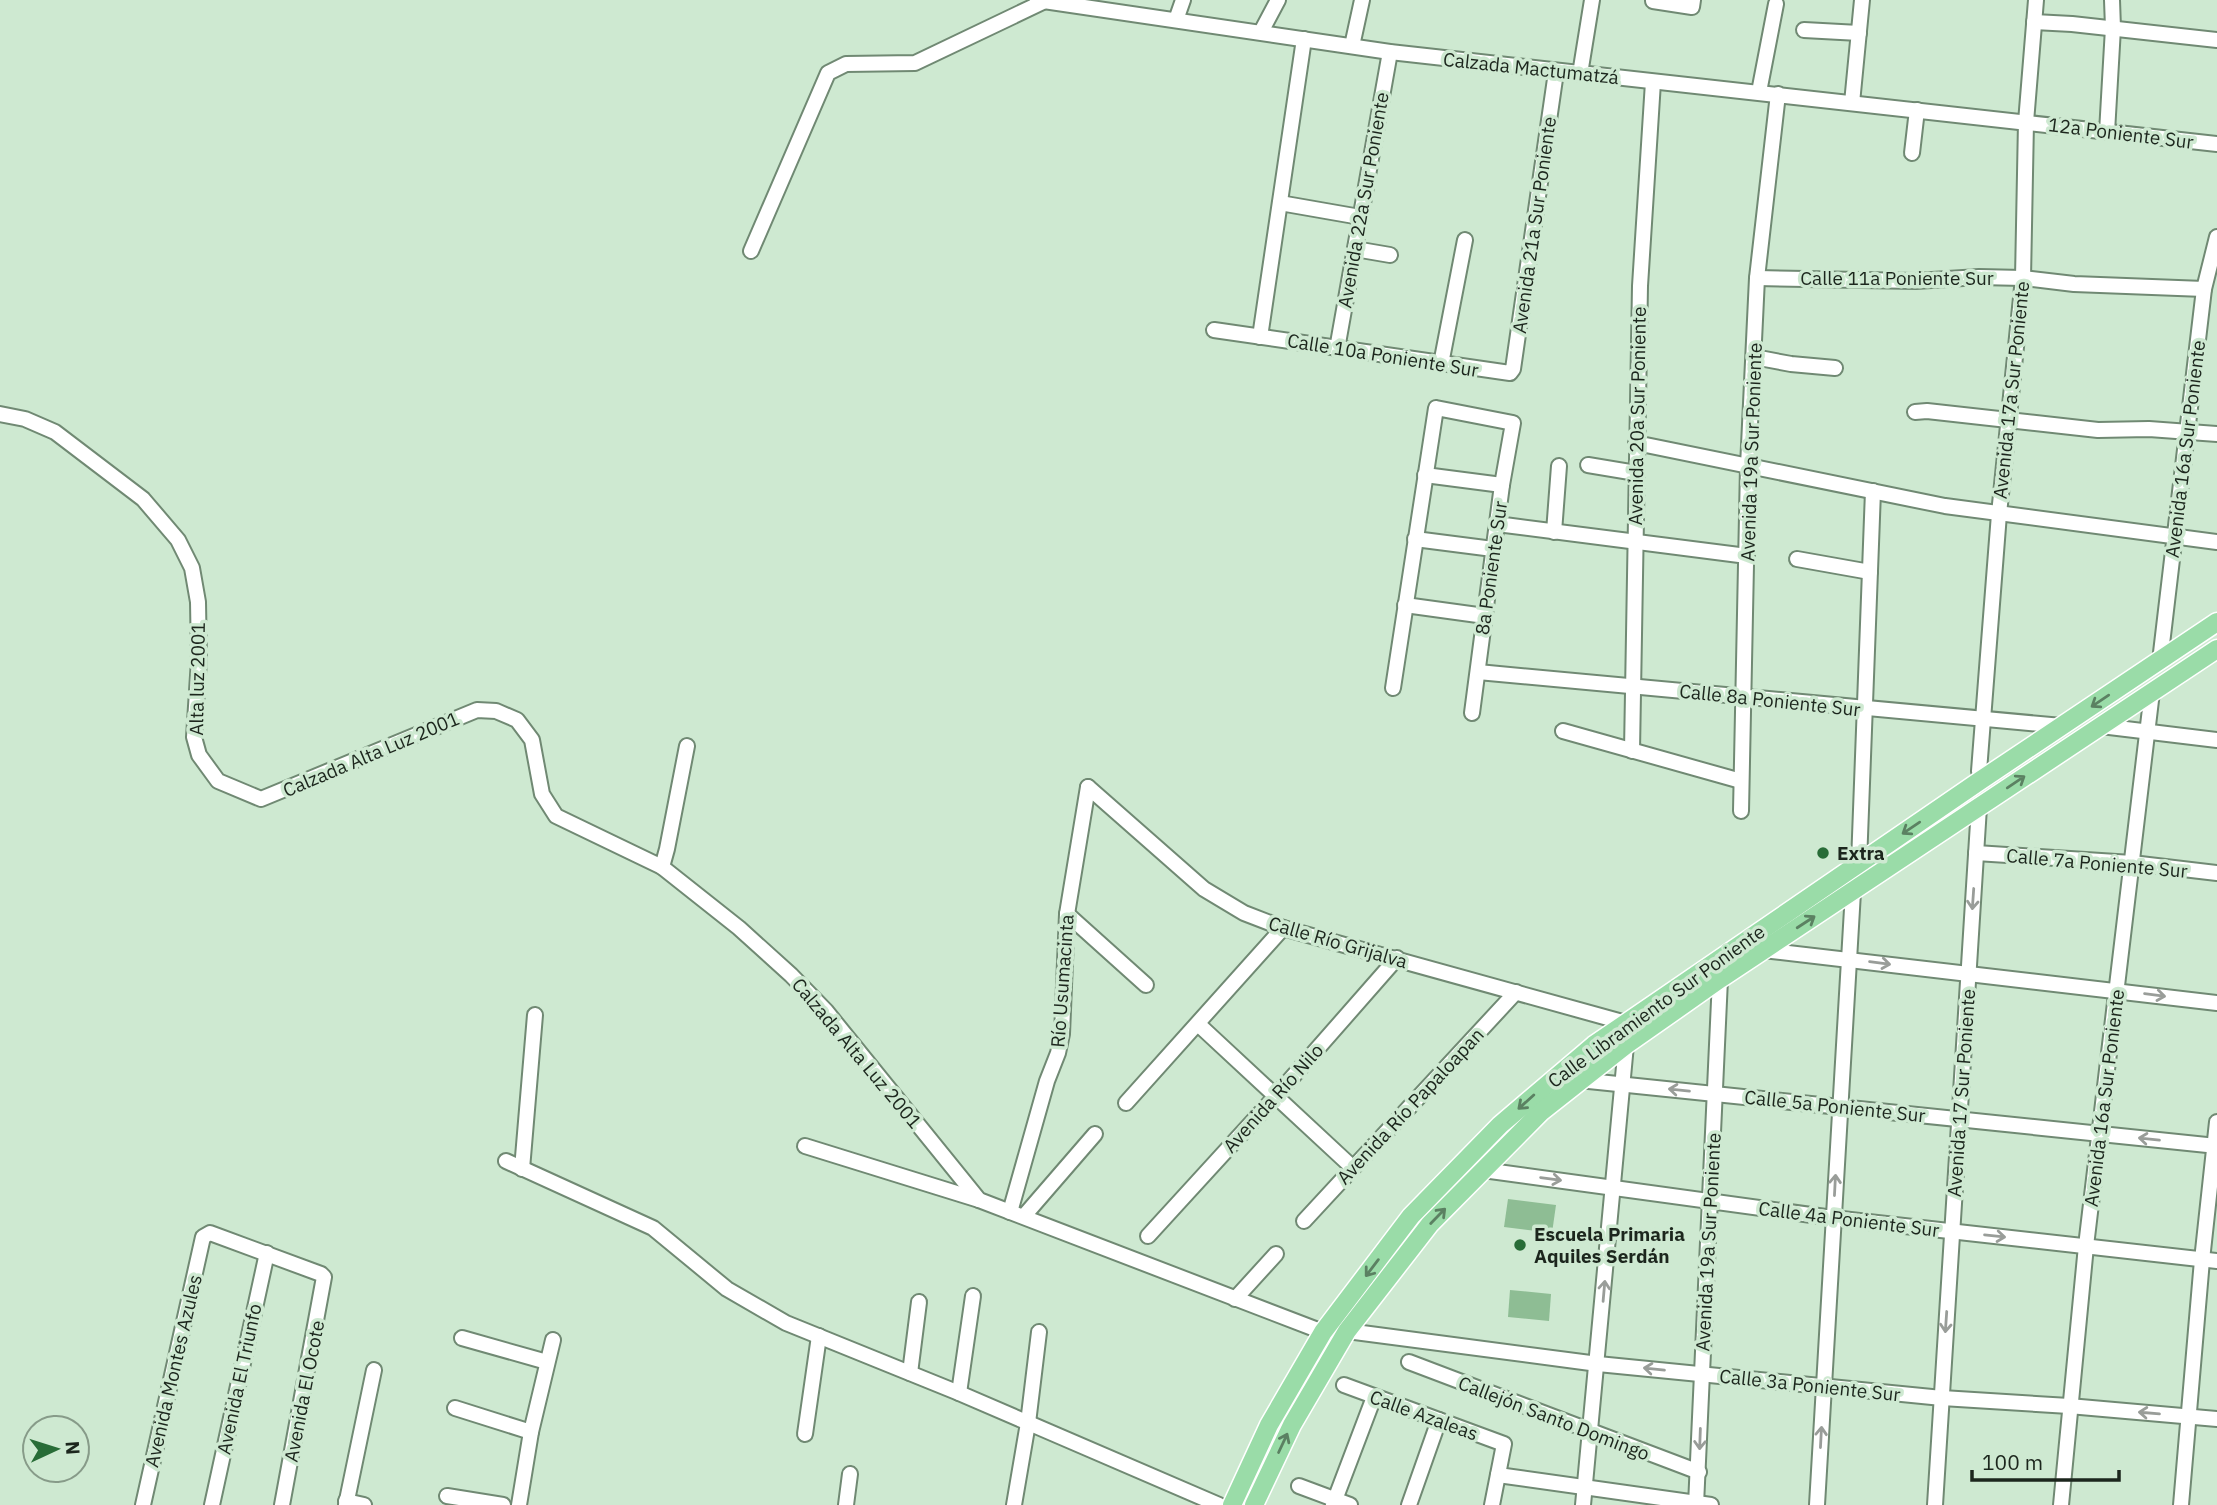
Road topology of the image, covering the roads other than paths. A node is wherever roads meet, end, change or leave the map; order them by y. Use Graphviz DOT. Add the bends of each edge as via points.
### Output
graph roads {
  1 [pos="1183,0"];
  2 [pos="1278,0"];
  3 [pos="1362,0"];
  4 [pos="1592,0"];
  5 [pos="1693,0"];
  6 [pos="1862,0"];
  7 [pos="2036,0"];
  8 [pos="2112,0"];
  9 [pos="1041,1"];
  10 [pos="1653,1"];
  11 [pos="1776,4"];
  12 [pos="1176,20"];
  13 [pos="2034,22"];
  14 [pos="2113,28"];
  15 [pos="1804,30"];
  16 [pos="1261,32"];
  17 [pos="1859,33"];
  18 [pos="1304,39"];
  19 [pos="2217,40"];
  20 [pos="1352,46"];
  21 [pos="1390,52"];
  22 [pos="1556,72"];
  23 [pos="1580,74"];
  24 [pos="1653,82"];
  25 [pos="1759,92"];
  26 [pos="1778,94"];
  27 [pos="1852,103"];
  28 [pos="1917,110"];
  29 [pos="2026,122"];
  30 [pos="2107,132"];
  31 [pos="2217,144"];
  32 [pos="1912,153"];
  33 [pos="1280,203"];
  34 [pos="1360,217"];
  35 [pos="2217,237"];
  36 [pos="1465,240"];
  37 [pos="1356,248"];
  38 [pos="751,251"];
  39 [pos="1390,255"];
  40 [pos="1757,278"];
  41 [pos="2023,278"];
  42 [pos="2204,289"];
  43 [pos="1214,330"];
  44 [pos="1260,337"];
  45 [pos="1337,349"];
  46 [pos="1754,357"];
  47 [pos="1441,365"];
  48 [pos="1835,368"];
  49 [pos="1506,374"];
  50 [pos="1915,412"];
  51 [pos="0,414"];
  52 [pos="2009,419"];
  53 [pos="2187,432"];
  54 [pos="2217,434"];
  55 [pos="1636,443"];
  56 [pos="1588,465"];
  57 [pos="1559,466"];
  58 [pos="1748,467"];
  59 [pos="1636,472"];
  60 [pos="1425,475"];
  61 [pos="1502,485"];
  62 [pos="1872,491"];
  63 [pos="1999,514"];
  64 [pos="1497,524"];
  65 [pos="1554,532"];
  66 [pos="2175,537"];
  67 [pos="1415,539"];
  68 [pos="1634,540"];
  69 [pos="2217,542"];
  70 [pos="1493,549"];
  71 [pos="1747,556"];
  72 [pos="1797,559"];
  73 [pos="1870,572"];
  74 [pos="1405,606"];
  75 [pos="1485,616"];
  76 [pos="2217,622"];
  77 [pos="2217,631"];
  78 [pos="2217,640"];
  79 [pos="2217,649"];
  80 [pos="2160,661"];
  81 [pos="1478,672"];
  82 [pos="2135,678"];
  83 [pos="1633,686"];
  84 [pos="1393,688"];
  85 [pos="2147,695"];
  86 [pos="1744,698"];
  87 [pos="1866,709"];
  88 [pos="1472,713"];
  89 [pos="1983,718"];
  90 [pos="2062,726"];
  91 [pos="2101,726"];
  92 [pos="1563,731"];
  93 [pos="2148,733"];
  94 [pos="2217,740"];
  95 [pos="687,746"];
  96 [pos="1632,751"];
  97 [pos="1981,780"];
  98 [pos="1741,781"];
  99 [pos="1088,788"];
  100 [pos="261,799"];
  101 [pos="1979,807"];
  102 [pos="1741,811"];
  103 [pos="1976,853"];
  104 [pos="1858,863"];
  105 [pos="2132,863"];
  106 [pos="662,867"];
  107 [pos="2217,873"];
  108 [pos="1853,892"];
  109 [pos="1067,914"];
  110 [pos="1283,928"];
  111 [pos="1763,950"];
  112 [pos="1397,958"];
  113 [pos="1848,960"];
  114 [pos="1968,974"];
  115 [pos="1720,979"];
  116 [pos="1146,985"];
  117 [pos="2116,991"];
  118 [pos="1516,992"];
  119 [pos="2217,1003"];
  120 [pos="535,1015"];
  121 [pos="1626,1023"];
  122 [pos="1198,1024"];
  123 [pos="1626,1045"];
  124 [pos="1579,1080"];
  125 [pos="1623,1084"];
  126 [pos="1716,1094"];
  127 [pos="1275,1097"];
  128 [pos="1126,1103"];
  129 [pos="1840,1107"];
  130 [pos="1959,1119"];
  131 [pos="2217,1122"];
  132 [pos="1095,1134"];
  133 [pos="2100,1134"];
  134 [pos="2215,1145"];
  135 [pos="804,1146"];
  136 [pos="506,1161"];
  137 [pos="1352,1167"];
  138 [pos="522,1169"];
  139 [pos="1483,1170"];
  140 [pos="1614,1188"];
  141 [pos="979,1200"];
  142 [pos="1710,1202"];
  143 [pos="1017,1214"];
  144 [pos="1833,1218"];
  145 [pos="1304,1221"];
  146 [pos="1952,1231"];
  147 [pos="1148,1236"];
  148 [pos="2086,1246"];
  149 [pos="267,1253"];
  150 [pos="1276,1254"];
  151 [pos="2210,1260"];
  152 [pos="973,1296"];
  153 [pos="1235,1299"];
  154 [pos="919,1302"];
  155 [pos="1347,1331"];
  156 [pos="1039,1332"];
  157 [pos="1323,1332"];
  158 [pos="819,1336"];
  159 [pos="462,1338"];
  160 [pos="553,1340"];
  161 [pos="547,1362"];
  162 [pos="1409,1362"];
  163 [pos="1598,1364"];
  164 [pos="374,1370"];
  165 [pos="910,1373"];
  166 [pos="1702,1374"];
  167 [pos="1344,1385"];
  168 [pos="1824,1387"];
  169 [pos="959,1393"];
  170 [pos="1374,1397"];
  171 [pos="1942,1398"];
  172 [pos="2069,1406"];
  173 [pos="455,1408"];
  174 [pos="2190,1417"];
  175 [pos="2217,1419"];
  176 [pos="1439,1420"];
  177 [pos="1028,1423"];
  178 [pos="531,1432"];
  179 [pos="1590,1433"];
  180 [pos="804,1434"];
  181 [pos="1699,1472"];
  182 [pos="850,1474"];
  183 [pos="1498,1475"];
  184 [pos="1299,1486"];
  185 [pos="1585,1489"];
  186 [pos="447,1496"];
  187 [pos="1334,1502"];
  188 [pos="346,1503"];
  189 [pos="142,1505"];
  190 [pos="212,1505"];
  191 [pos="282,1505"];
  192 [pos="364,1505"];
  193 [pos="503,1505"];
  194 [pos="519,1505"];
  195 [pos="846,1505"];
  196 [pos="1014,1505"];
  197 [pos="1219,1505"];
  198 [pos="1232,1505"];
  199 [pos="1254,1505"];
  200 [pos="1350,1505"];
  201 [pos="1409,1505"];
  202 [pos="1492,1505"];
  203 [pos="1583,1505"];
  204 [pos="1701,1505"];
  205 [pos="1816,1505"];
  206 [pos="1935,1505"];
  207 [pos="2061,1505"];
  208 [pos="2181,1505"];
  1 -- 12 [label="street"];
  2 -- 16 [label="street"];
  3 -- 20 [label="street"];
  4 -- 23 [label="street"];
  5 -- 10 [label="street" via="1692,7"];
  6 -- 17 [label="street"];
  7 -- 13 [label="street, Avenida 17a Sur Poniente"];
  8 -- 14 [label="street"];
  9 -- 12 [label="street, Calzada Mactumatzá"];
  9 -- 38 [label="street" via="915,62 846,64 828,74"];
  11 -- 25 [label="street"];
  12 -- 16 [label="street, Calzada Mactumatzá"];
  13 -- 14 [label="street"];
  13 -- 29 [label="street, Avenida 17a Sur Poniente"];
  14 -- 19 [label="street"];
  14 -- 30 [label="street"];
  15 -- 17 [label="street"];
  16 -- 18 [label="street, Calzada Mactumatzá"];
  17 -- 27 [label="street"];
  18 -- 20 [label="street, Calzada Mactumatzá"];
  18 -- 33 [label="street"];
  20 -- 21 [label="street, Calzada Mactumatzá"];
  21 -- 22 [label="street, Calzada Mactumatzá"];
  21 -- 34 [label="street, Avenida 22a Sur Poniente"];
  22 -- 23 [label="street, Calzada Mactumatzá"];
  22 -- 49 [label="street, Avenida 21a Sur Poniente" via="1513,369"];
  23 -- 24 [label="street, Calzada Mactumatzá"];
  24 -- 25 [label="street, Calzada Mactumatzá"];
  24 -- 55 [label="street, Avenida 20a Sur Poniente"];
  25 -- 26 [label="street, Calzada Mactumatzá"];
  26 -- 27 [label="street, Calzada Mactumatzá"];
  26 -- 40 [label="street, Avenida 19a Sur Poniente"];
  27 -- 28 [label="street, Calzada Mactumatzá"];
  28 -- 29 [label="street, Calzada Mactumatzá"];
  28 -- 32 [label="street"];
  29 -- 30 [label="street, 12a Poniente Sur"];
  29 -- 41 [label="street, Avenida 17a Sur Poniente"];
  30 -- 31 [label="street, 12a Poniente Sur"];
  33 -- 34 [label="street"];
  33 -- 44 [label="street"];
  34 -- 37 [label="street, Avenida 22a Sur Poniente"];
  35 -- 42 [label="street, Avenida 16a Sur Poniente"];
  36 -- 47 [label="street"];
  37 -- 39 [label="street"];
  37 -- 45 [label="street, Avenida 22a Sur Poniente"];
  40 -- 41 [label="street, Calle 11a Poniente Sur"];
  40 -- 46 [label="street, Avenida 19a Sur Poniente"];
  41 -- 42 [label="street, Calle 11a Poniente Sur"];
  41 -- 52 [label="street, Avenida 17a Sur Poniente"];
  42 -- 53 [label="street, Avenida 16a Sur Poniente"];
  43 -- 44 [label="street, Calle 10a Poniente Sur"];
  44 -- 45 [label="street, Calle 10a Poniente Sur"];
  45 -- 47 [label="street, Calle 10a Poniente Sur"];
  46 -- 48 [label="street"];
  46 -- 58 [label="street, Avenida 19a Sur Poniente"];
  47 -- 49 [label="street, Calle 10a Poniente Sur"];
  50 -- 52 [label="street"];
  51 -- 100 [label="street, Alta luz 2001" via="55,432 143,499 178,540 192,568 198,602 200,660 194,737 199,755 218,781"];
  52 -- 53 [label="street" via="2098,430"];
  52 -- 63 [label="street, Avenida 17a Sur Poniente"];
  53 -- 54 [label="street"];
  53 -- 66 [label="street, Avenida 16a Sur Poniente"];
  55 -- 58 [label="street"];
  55 -- 59 [label="street, Avenida 20a Sur Poniente"];
  56 -- 59 [label="street"];
  57 -- 65 [label="street"];
  58 -- 62 [label="street"];
  58 -- 71 [label="street, Avenida 19a Sur Poniente"];
  59 -- 68 [label="street, Avenida 20a Sur Poniente"];
  60 -- 61 [label="street"];
  60 -- 61 [label="street, 8a Poniente Sur" via="1436,408 1513,423"];
  60 -- 67 [label="street"];
  61 -- 64 [label="street, 8a Poniente Sur"];
  62 -- 63 [label="street"];
  62 -- 73 [label="street"];
  63 -- 66 [label="street"];
  63 -- 89 [label="street, Avenida 17a Sur Poniente"];
  64 -- 65 [label="street"];
  64 -- 70 [label="street, 8a Poniente Sur"];
  65 -- 68 [label="street"];
  66 -- 69 [label="street"];
  66 -- 80 [label="street, Avenida 16a Sur Poniente"];
  67 -- 70 [label="street"];
  67 -- 74 [label="street"];
  68 -- 71 [label="street"];
  68 -- 83 [label="street, Avenida 20a Sur Poniente"];
  70 -- 75 [label="street, 8a Poniente Sur"];
  71 -- 86 [label="street, Avenida 19a Sur Poniente"];
  72 -- 73 [label="street"];
  73 -- 87 [label="street"];
  74 -- 75 [label="street"];
  74 -- 84 [label="street"];
  75 -- 81 [label="street, 8a Poniente Sur"];
  76 -- 80 [label="main road, Calle Libramiento Sur Poniente"];
  77 -- 82 [label="main road, Calle Libramiento Sur Poniente" via="2153,673"];
  78 -- 85 [label="main road, Calle Libramiento Sur Poniente" via="2156,680"];
  79 -- 85 [label="main road, Calle Libramiento Sur Poniente"];
  80 -- 82 [label="main road, Calle Libramiento Sur Poniente"];
  81 -- 83 [label="street, Calle 8a Poniente Sur"];
  81 -- 88 [label="street, 8a Poniente Sur"];
  82 -- 90 [label="main road, Calle Libramiento Sur Poniente, one-way"];
  83 -- 86 [label="street, Calle 8a Poniente Sur"];
  83 -- 96 [label="street, Avenida 20a Sur Poniente"];
  85 -- 91 [label="main road, Calle Libramiento Sur Poniente"];
  85 -- 93 [label="street, Avenida 16a Sur Poniente"];
  86 -- 87 [label="street, Calle 8a Poniente Sur"];
  86 -- 98 [label="street, Avenida 19a Sur Poniente"];
  87 -- 89 [label="street, Calle 8a Poniente Sur"];
  87 -- 104 [label="street"];
  89 -- 90 [label="street, Calle 8a Poniente Sur"];
  89 -- 97 [label="street, Avenida 17a Sur Poniente"];
  90 -- 97 [label="main road, Calle Libramiento Sur Poniente"];
  91 -- 93 [label="street"];
  101 -- 91 [label="main road, Calle Libramiento Sur Poniente, one-way"];
  92 -- 96 [label="street"];
  93 -- 94 [label="street"];
  93 -- 105 [label="street, Avenida 16a Sur Poniente"];
  95 -- 106 [label="street"];
  96 -- 98 [label="street"];
  97 -- 104 [label="main road, Calle Libramiento Sur Poniente, one-way"];
  98 -- 102 [label="street, Avenida 19a Sur Poniente"];
  99 -- 109 [label="street, Río Usumacinta"];
  99 -- 110 [label="street, Calle Río Grijalva" via="1205,889 1244,913"];
  100 -- 106 [label="street, Calzada Alta Luz 2001" via="477,710 496,711 517,720 532,740 542,794 556,816"];
  101 -- 103 [label="street, Avenida 17 Sur Poniente"];
  101 -- 108 [label="main road, Calle Libramiento Sur Poniente"];
  103 -- 105 [label="street, Calle 7a Poniente Sur"];
  103 -- 114 [label="street, Avenida 17 Sur Poniente, one-way"];
  104 -- 121 [label="main road, Calle Libramiento Sur Poniente"];
  105 -- 107 [label="street, Calle 7a Poniente Sur"];
  105 -- 117 [label="street, Avenida 16a Sur Poniente"];
  106 -- 141 [label="street, Calzada Alta Luz 2001" via="738,928 826,1011"];
  111 -- 108 [label="main road, Calle Libramiento Sur Poniente, one-way"];
  108 -- 113 [label="street"];
  109 -- 116 [label="street"];
  109 -- 143 [label="street, Río Usumacinta" via="1060,1043"];
  110 -- 112 [label="street, Calle Río Grijalva"];
  110 -- 122 [label="street"];
  111 -- 113 [label="street"];
  111 -- 115 [label="main road, Calle Libramiento Sur Poniente"];
  112 -- 118 [label="street, Calle Río Grijalva"];
  112 -- 127 [label="street, Avenida Río Nilo"];
  113 -- 114 [label="street, one-way"];
  113 -- 129 [label="street"];
  114 -- 117 [label="street"];
  114 -- 130 [label="street, Avenida 17 Sur Poniente"];
  115 -- 123 [label="main road, Calle Libramiento Sur Poniente"];
  115 -- 126 [label="street, Avenida 19a Sur Poniente"];
  117 -- 119 [label="street, one-way"];
  117 -- 133 [label="street, Avenida 16a Sur Poniente"];
  118 -- 121 [label="street, Calle Río Grijalva"];
  118 -- 137 [label="street, Avenida Río Papaloapan"];
  120 -- 138 [label="street"];
  121 -- 157 [label="main road, Calle Libramiento Sur Poniente, one-way" via="1500,1125 1411,1216"];
  122 -- 127 [label="street"];
  122 -- 128 [label="street"];
  123 -- 124 [label="main road, Calle Libramiento Sur Poniente"];
  123 -- 125 [label="street"];
  124 -- 125 [label="street, Calle 5a Poniente Sur"];
  124 -- 139 [label="main road, Calle Libramiento Sur Poniente"];
  126 -- 125 [label="street, Calle 5a Poniente Sur, one-way"];
  125 -- 140 [label="street"];
  126 -- 129 [label="street, Calle 5a Poniente Sur"];
  126 -- 142 [label="street, Avenida 19a Sur Poniente"];
  127 -- 137 [label="street"];
  127 -- 147 [label="street, Avenida Río Nilo"];
  129 -- 130 [label="street, Calle 5a Poniente Sur"];
  144 -- 129 [label="street, one-way"];
  130 -- 133 [label="street, Calle 5a Poniente Sur"];
  130 -- 146 [label="street, Avenida 17 Sur Poniente"];
  131 -- 134 [label="street"];
  132 -- 143 [label="street"];
  134 -- 133 [label="street, Calle 5a Poniente Sur, one-way"];
  133 -- 148 [label="street, Avenida 16a Sur Poniente"];
  134 -- 151 [label="street"];
  135 -- 141 [label="street"];
  136 -- 138 [label="street"];
  137 -- 145 [label="street, Avenida Río Papaloapan"];
  138 -- 158 [label="street" via="653,1228 727,1289 758,1309"];
  139 -- 140 [label="street, Calle 4a Poniente Sur, one-way"];
  155 -- 139 [label="main road, Calle Libramiento Sur Poniente, one-way" via="1430,1224"];
  140 -- 142 [label="street, Calle 4a Poniente Sur"];
  163 -- 140 [label="street, one-way"];
  141 -- 143 [label="street, Calzada Alta Luz 2001"];
  142 -- 144 [label="street, Calle 4a Poniente Sur"];
  142 -- 166 [label="street, Avenida 19a Sur Poniente"];
  143 -- 153 [label="street, Calzada Alta Luz 2001"];
  144 -- 146 [label="street, Calle 4a Poniente Sur"];
  144 -- 168 [label="street"];
  146 -- 148 [label="street, Calle 4a Poniente Sur, one-way"];
  146 -- 171 [label="street, Avenida 17 Sur Poniente, one-way"];
  148 -- 151 [label="street, Calle 4a Poniente Sur"];
  148 -- 172 [label="street, Avenida 16a Sur Poniente"];
  149 -- 189 [label="street, Avenida Montes Azules" via="210,1233 203,1237"];
  149 -- 190 [label="street, Avenida El Triunfo"];
  149 -- 191 [label="street, Avenida El Ocote" via="324,1278"];
  150 -- 153 [label="street"];
  151 -- 174 [label="street"];
  152 -- 169 [label="street"];
  153 -- 157 [label="street, Calzada Alta Luz 2001"];
  154 -- 165 [label="street"];
  155 -- 163 [label="street, Calle 3a Poniente Sur"];
  199 -- 155 [label="main road, Calle Libramiento Sur Poniente, one-way" via="1292,1425"];
  156 -- 177 [label="street"];
  157 -- 198 [label="main road, Calle Libramiento Sur Poniente" via="1269,1425"];
  158 -- 165 [label="street"];
  158 -- 180 [label="street"];
  159 -- 161 [label="street"];
  160 -- 161 [label="street"];
  161 -- 178 [label="street"];
  162 -- 179 [label="street, Callejón Santo Domingo"];
  166 -- 163 [label="street, Calle 3a Poniente Sur, one-way"];
  163 -- 179 [label="street"];
  164 -- 188 [label="street"];
  165 -- 169 [label="street"];
  166 -- 168 [label="street, Calle 3a Poniente Sur"];
  166 -- 181 [label="street, Avenida 19a Sur Poniente, one-way"];
  167 -- 170 [label="street, Calle Azaleas"];
  168 -- 171 [label="street, Calle 3a Poniente Sur"];
  205 -- 168 [label="street, one-way"];
  169 -- 177 [label="street"];
  170 -- 176 [label="street, Calle Azaleas"];
  170 -- 187 [label="street"];
  171 -- 172 [label="street, Calle 3a Poniente Sur"];
  171 -- 206 [label="street, Avenida 17 Sur Poniente"];
  174 -- 172 [label="street, Calle 3a Poniente Sur, one-way"];
  172 -- 207 [label="street, Avenida 16a Sur Poniente"];
  173 -- 178 [label="street"];
  174 -- 175 [label="street, Calle 3a Poniente Sur"];
  174 -- 208 [label="street"];
  176 -- 183 [label="street, Calle Azaleas" via="1504,1444"];
  176 -- 201 [label="street"];
  177 -- 196 [label="street"];
  177 -- 197 [label="street"];
  178 -- 194 [label="street"];
  179 -- 181 [label="street, Callejón Santo Domingo"];
  179 -- 185 [label="street"];
  181 -- 204 [label="street, Avenida 19a Sur Poniente"];
  182 -- 195 [label="street"];
  183 -- 185 [label="street"];
  183 -- 202 [label="street"];
  184 -- 187 [label="street"];
  185 -- 203 [label="street"];
  185 -- 204 [label="street"];
  186 -- 193 [label="street"];
  187 -- 200 [label="street"];
  188 -- 192 [label="street"];
}
